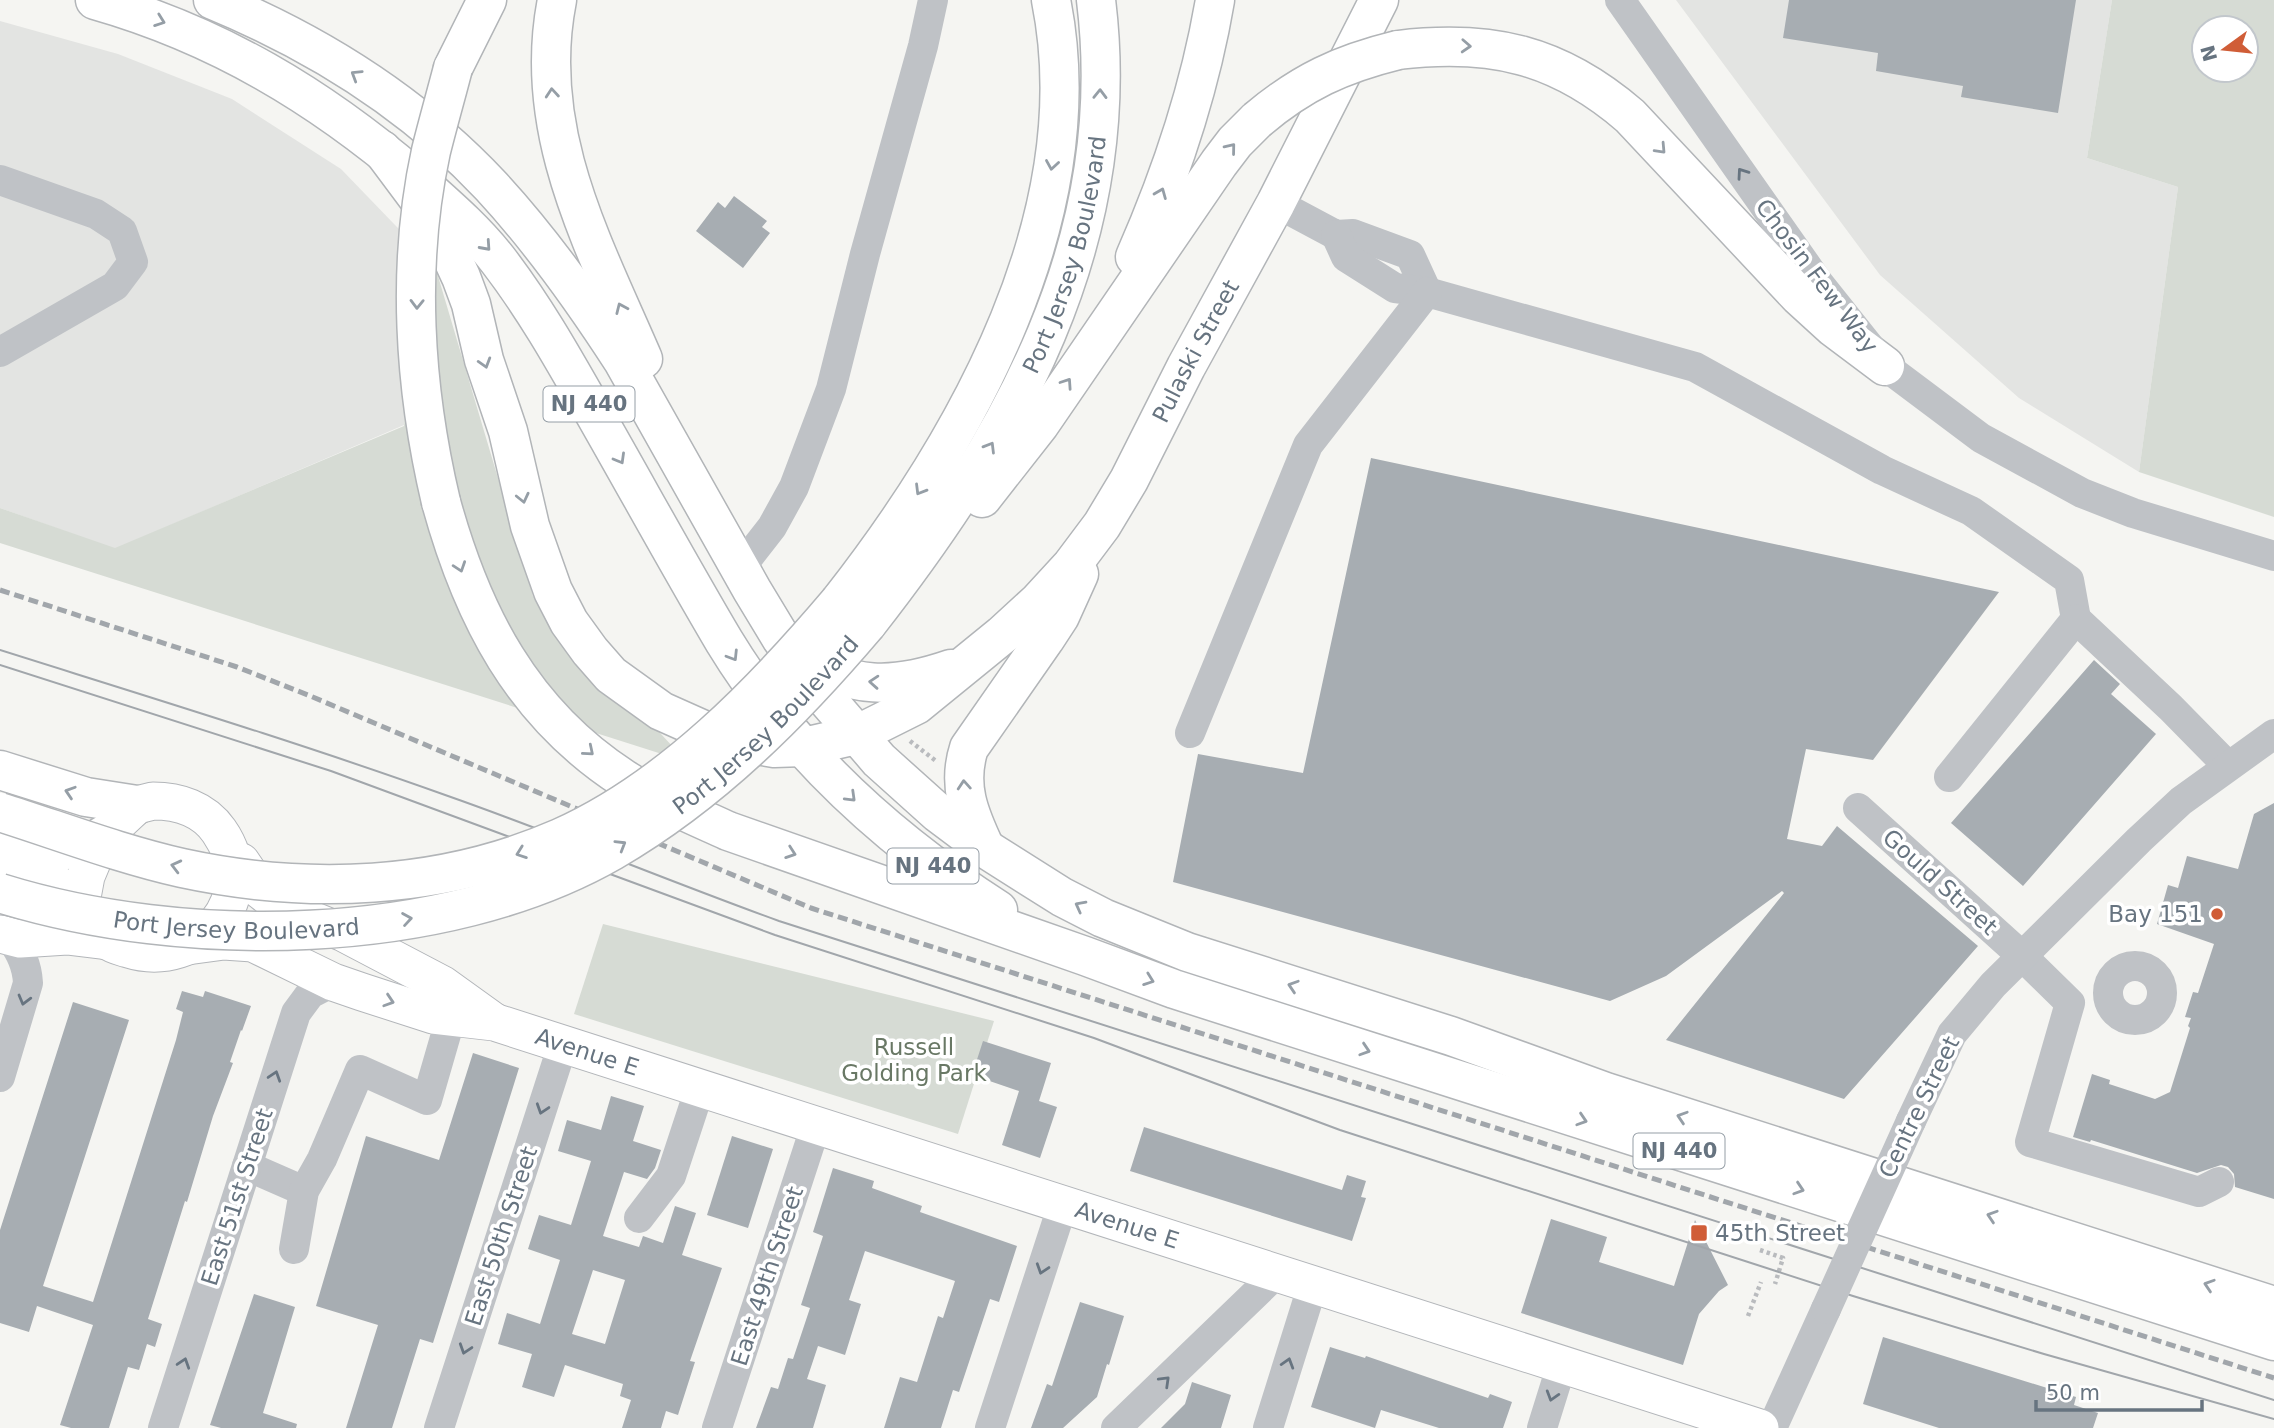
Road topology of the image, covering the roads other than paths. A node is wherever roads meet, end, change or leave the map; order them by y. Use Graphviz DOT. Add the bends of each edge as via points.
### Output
graph roads {
  1 [pos="95,0"];
  2 [pos="214,0"];
  3 [pos="473,0"];
  4 [pos="487,0"];
  5 [pos="556,0"];
  6 [pos="933,0"];
  7 [pos="1040,0"];
  8 [pos="1051,0"];
  9 [pos="1096,0"];
  10 [pos="1215,0"];
  11 [pos="1379,0"];
  12 [pos="1620,0"];
  13 [pos="1057,48"];
  14 [pos="453,68"];
  15 [pos="382,150"];
  16 [pos="0,180"];
  17 [pos="1276,204"];
  18 [pos="1427,292"];
  19 [pos="1093,344"];
  20 [pos="0,352"];
  21 [pos="1885,366"];
  22 [pos="1102,525"];
  23 [pos="717,528"];
  24 [pos="2274,556"];
  25 [pos="740,568"];
  26 [pos="854,613"];
  27 [pos="2076,619"];
  28 [pos="781,638"];
  29 [pos="964,665"];
  30 [pos="756,689"];
  31 [pos="689,724"];
  32 [pos="1190,733"];
  33 [pos="2274,734"];
  34 [pos="856,735"];
  35 [pos="804,747"];
  36 [pos="2228,766"];
  37 [pos="0,770"];
  38 [pos="1949,777"];
  39 [pos="137,804"];
  40 [pos="1858,808"];
  41 [pos="0,811"];
  42 [pos="108,832"];
  43 [pos="226,840"];
  44 [pos="0,848"];
  45 [pos="986,849"];
  46 [pos="0,855"];
  47 [pos="0,893"];
  48 [pos="80,908"];
  49 [pos="5,935"];
  50 [pos="108,941"];
  51 [pos="187,946"];
  52 [pos="1085,956"];
  53 [pos="2022,956"];
  54 [pos="333,982"];
  55 [pos="2108,999"];
  56 [pos="2070,1003"];
  57 [pos="451,1017"];
  58 [pos="494,1022"];
  59 [pos="563,1044"];
  60 [pos="0,1077"];
  61 [pos="700,1088"];
  62 [pos="816,1125"];
  63 [pos="247,1166"];
  64 [pos="2219,1182"];
  65 [pos="304,1191"];
  66 [pos="1063,1204"];
  67 [pos="639,1218"];
  68 [pos="294,1249"];
  69 [pos="1277,1273"];
  70 [pos="1313,1284"];
  71 [pos="2274,1306"];
  72 [pos="2274,1341"];
  73 [pos="1562,1364"];
  74 [pos="163,1428"];
  75 [pos="439,1428"];
  76 [pos="717,1428"];
  77 [pos="990,1428"];
  78 [pos="1116,1428"];
  79 [pos="1268,1428"];
  80 [pos="1542,1428"];
  81 [pos="1760,1428"];
  82 [pos="1773,1428"];
  1 -- 15 [label="highway, NJ 440, one-way" via="166,23 238,56 304,94"];
  23 -- 2 [label="highway, NJ 440, one-way" via="596,319 530,229 491,186 432,131 376,88 302,43"];
  3 -- 14 [label="highway"];
  4 -- 14 [label="highway"];
  23 -- 5 [label="highway, one-way" via="587,231 565,169 550,64"];
  6 -- 25 [label="street" via="831,389 793,487 772,527"];
  7 -- 13 [label="highway"];
  8 -- 13 [label="highway, Port Jersey Boulevard"];
  26 -- 9 [label="highway, Port Jersey Boulevard, one-way" via="917,558 982,460 1054,317 1094,173 1100,86"];
  19 -- 10 [label="highway, one-way" via="1167,177 1201,68"];
  11 -- 17 [label="highway, Pulaski Street"];
  21 -- 12 [label="street, Chosin Few Way, one-way" via="1818,282"];
  13 -- 26 [label="highway, Port Jersey Boulevard, one-way" via="1059,87 1052,166 1035,245 1016,302 966,409"];
  14 -- 52 [label="highway, one-way, bridge" via="431,152 421,229 417,284 421,394 441,502 467,585 508,663 531,695 589,752 656,798 728,831"];
  15 -- 30 [label="highway, NJ 440, one-way" via="466,224 523,294"];
  15 -- 31 [label="highway, Pulaski Street, one-way" via="435,221 461,277 508,431 530,526 569,622 611,675 661,711"];
  16 -- 20 [label="street" via="96,214 122,231 133,262 115,286"];
  17 -- 18 [label="street" via="1336,235 1346,257 1395,288"];
  17 -- 22 [label="highway, Pulaski Street"];
  18 -- 27 [label="street" via="1695,367 1882,470 1971,511 2069,580"];
  18 -- 32 [label="street" via="1308,445"];
  19 -- 21 [label="highway, one-way, bridge" via="1219,163 1257,120 1309,82 1338,68 1398,50 1462,45 1514,53 1553,66 1606,96 1799,296"];
  26 -- 19 [label="highway, one-way" via="1009,466"];
  21 -- 24 [label="street, Chosin Few Way" via="1981,438 2082,493"];
  22 -- 29 [label="highway, Pulaski Street" via="1038,602"];
  45 -- 22 [label="highway, one-way" via="964,790 969,748 1060,615"];
  23 -- 25 [label="highway, NJ 440"];
  25 -- 28 [label="highway, NJ 440"];
  26 -- 41 [label="highway, Port Jersey Boulevard, one-way, bridge" via="718,730 626,801 561,837 469,869 387,882 259,880 180,867"];
  47 -- 26 [label="highway, Port Jersey Boulevard, one-way, bridge" via="132,921 240,930 376,923 503,897 611,852 694,796 788,712"];
  27 -- 36 [label="street"];
  27 -- 38 [label="street"];
  29 -- 28 [label="highway, Pulaski Street, one-way" via="906,682 860,682 820,667"];
  28 -- 30 [label="highway"];
  28 -- 34 [label="highway, NJ 440"];
  29 -- 34 [label="highway, Pulaski Street" via="916,705"];
  30 -- 31 [label="highway" via="726,715"];
  30 -- 35 [label="highway, NJ 440"];
  31 -- 35 [label="highway, Pulaski Street" via="747,746"];
  33 -- 36 [label="street, Centre Street"];
  34 -- 35 [label="highway, Pulaski Street"];
  34 -- 45 [label="highway, NJ 440" via="938,813"];
  35 -- 52 [label="highway, NJ 440, one-way" via="875,820 916,854 1000,911"];
  36 -- 53 [label="street, Centre Street" via="2139,840"];
  39 -- 37 [label="highway, one-way" via="86,797"];
  39 -- 42 [label="main road"];
  39 -- 43 [label="main road" via="167,801 185,805 201,813"];
  40 -- 53 [label="street, Gould Street"];
  42 -- 44 [label="highway" via="61,852"];
  42 -- 48 [label="main road" via="86,876"];
  43 -- 51 [label="main road" via="235,876 233,893 216,926"];
  43 -- 58 [label="main road, Avenue E" via="271,901 443,985"];
  71 -- 45 [label="highway, NJ 440, one-way" via="1187,952 1103,918"];
  46 -- 48 [label="highway" via="56,882"];
  48 -- 50 [label="main road"];
  49 -- 50 [label="main road"];
  49 -- 60 [label="street, one-way" via="23,958 28,983"];
  50 -- 51 [label="main road" via="153,954"];
  51 -- 54 [label="main road, Avenue E" via="253,943"];
  52 -- 72 [label="highway, NJ 440, one-way" via="1187,993"];
  53 -- 56 [label="street, Gould Street"];
  53 -- 82 [label="street, Centre Street, bridge" via="1952,1034"];
  54 -- 57 [label="main road, Avenue E, one-way"];
  63 -- 54 [label="street, East 51st Street, one-way" via="296,1013 310,994"];
  55 -- 56 [label="street"];
  56 -- 64 [label="street" via="2030,1142 2199,1192"];
  57 -- 58 [label="main road, Avenue E"];
  57 -- 65 [label="street" via="427,1100 360,1070"];
  58 -- 59 [label="main road, Avenue E"];
  59 -- 61 [label="main road, Avenue E"];
  59 -- 75 [label="street, East 50th Street, one-way"];
  61 -- 62 [label="main road, Avenue E"];
  61 -- 67 [label="street" via="671,1176"];
  62 -- 66 [label="main road, Avenue E"];
  62 -- 76 [label="street, East 49th Street"];
  63 -- 65 [label="street"];
  74 -- 63 [label="street, East 51st Street, one-way"];
  65 -- 68 [label="street"];
  66 -- 69 [label="main road, Avenue E"];
  66 -- 77 [label="street, one-way"];
  69 -- 70 [label="main road, Avenue E"];
  78 -- 69 [label="street, one-way"];
  70 -- 73 [label="main road, Avenue E"];
  79 -- 70 [label="street, one-way"];
  73 -- 80 [label="street, one-way"];
  73 -- 81 [label="main road, Avenue E"];
}
